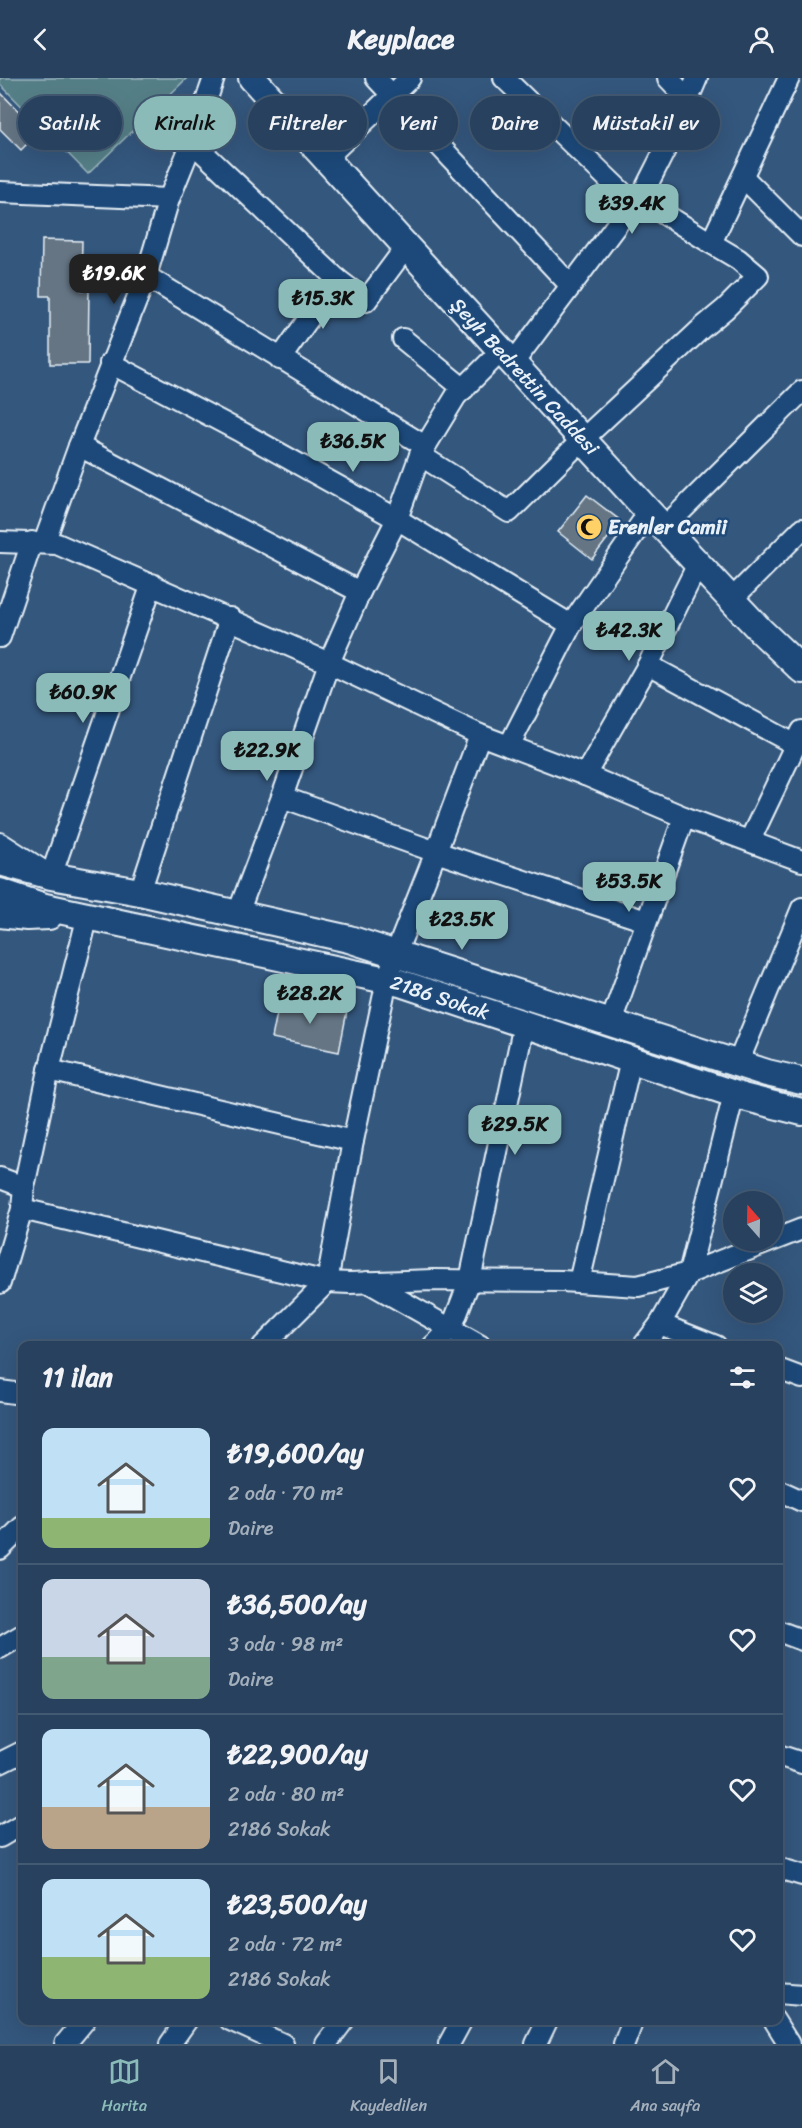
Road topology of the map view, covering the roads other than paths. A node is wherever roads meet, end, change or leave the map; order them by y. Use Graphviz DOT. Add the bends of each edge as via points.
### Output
graph roads {
  1 [pos="214,78"];
  2 [pos="376,78"];
  3 [pos="410,78"];
  4 [pos="504,78"];
  5 [pos="668,78"];
  6 [pos="697,78"];
  7 [pos="789,78"];
  8 [pos="256,80"];
  9 [pos="208,96"];
  10 [pos="392,96"];
  11 [pos="685,96"];
  12 [pos="689,96"];
  13 [pos="379,108"];
  14 [pos="189,150"];
  15 [pos="200,150"];
  16 [pos="443,150"];
  17 [pos="662,150"];
  18 [pos="325,159"];
  19 [pos="743,177"];
  20 [pos="0,192"];
  21 [pos="169,199"];
  22 [pos="636,201"];
  23 [pos="802,236"];
  24 [pos="711,243"];
  25 [pos="406,247"];
  26 [pos="146,276"];
  27 [pos="337,279"];
  28 [pos="571,286"];
  29 [pos="403,339"];
  30 [pos="508,356"];
  31 [pos="279,359"];
  32 [pos="110,363"];
  33 [pos="464,389"];
  34 [pos="802,391"];
  35 [pos="583,439"];
  36 [pos="79,446"];
  37 [pos="423,450"];
  38 [pos="397,519"];
  39 [pos="657,519"];
  40 [pos="802,530"];
  41 [pos="0,542"];
  42 [pos="38,542"];
  43 [pos="698,564"];
  44 [pos="152,584"];
  45 [pos="360,592"];
  46 [pos="732,599"];
  47 [pos="230,618"];
  48 [pos="571,625"];
  49 [pos="0,637"];
  50 [pos="329,663"];
  51 [pos="648,665"];
  52 [pos="802,670"];
  53 [pos="480,735"];
  54 [pos="799,738"];
  55 [pos="509,746"];
  56 [pos="585,775"];
  57 [pos="282,797"];
  58 [pos="684,817"];
  59 [pos="750,840"];
  60 [pos="0,843"];
  61 [pos="436,852"];
  62 [pos="802,861"];
  63 [pos="0,862"];
  64 [pos="51,876"];
  65 [pos="0,892"];
  66 [pos="140,892"];
  67 [pos="802,908"];
  68 [pos="238,913"];
  69 [pos="0,914"];
  70 [pos="88,915"];
  71 [pos="646,921"];
  72 [pos="396,953"];
  73 [pos="387,980"];
  74 [pos="610,1022"];
  75 [pos="524,1024"];
  76 [pos="631,1060"];
  77 [pos="738,1063"];
  78 [pos="49,1070"];
  79 [pos="802,1081"];
  80 [pos="734,1094"];
  81 [pos="802,1112"];
  82 [pos="353,1141"];
  83 [pos="0,1178"];
  84 [pos="24,1187"];
  85 [pos="22,1209"];
  86 [pos="802,1229"];
  87 [pos="689,1273"];
  88 [pos="470,1280"];
  89 [pos="327,1282"];
  90 [pos="368,1282"];
  91 [pos="579,1282"];
  92 [pos="0,1283"];
  93 [pos="660,1324"];
  94 [pos="451,1329"];
  95 [pos="268,1341"];
  96 [pos="439,1341"];
  97 [pos="472,1341"];
  98 [pos="647,1341"];
  99 [pos="703,1341"];
  100 [pos="783,1371"];
  101 [pos="802,1378"];
  102 [pos="0,1391"];
  103 [pos="18,1393"];
  104 [pos="783,1492"];
  105 [pos="802,1501"];
  106 [pos="18,1531"];
  107 [pos="0,1549"];
  108 [pos="783,1633"];
  109 [pos="18,1637"];
  110 [pos="802,1640"];
  111 [pos="0,1648"];
  112 [pos="18,1754"];
  113 [pos="783,1757"];
  114 [pos="0,1763"];
  115 [pos="802,1763"];
  116 [pos="18,1826"];
  117 [pos="0,1837"];
  118 [pos="783,1869"];
  119 [pos="802,1875"];
  120 [pos="783,1993"];
  121 [pos="802,1995"];
  122 [pos="81,2025"];
  123 [pos="183,2025"];
  124 [pos="240,2025"];
  125 [pos="340,2025"];
  126 [pos="459,2025"];
  127 [pos="545,2025"];
  128 [pos="631,2025"];
  129 [pos="777,2025"];
  130 [pos="276,2043"];
  131 [pos="65,2044"];
  132 [pos="170,2044"];
  133 [pos="326,2044"];
  134 [pos="449,2044"];
  135 [pos="536,2044"];
  136 [pos="624,2044"];
  137 [pos="789,2044"];
  1 -- 9 [label="street"];
  2 -- 10 [label="street"];
  3 -- 10 [label="street"];
  4 -- 22 [label="street"];
  5 -- 11 [label="street"];
  6 -- 12 [label="street"];
  7 -- 19 [label="street"];
  8 -- 18 [label="main road, Şeyh Bedrettin Caddesi"];
  13 -- 18 [label="street"];
  14 -- 21 [label="street"];
  15 -- 27 [label="street"];
  16 -- 28 [label="street"];
  17 -- 22 [label="street"];
  18 -- 25 [label="main road, Şeyh Bedrettin Caddesi"];
  19 -- 23 [label="street"];
  19 -- 24 [label="street"];
  20 -- 21 [label="street"];
  21 -- 26 [label="street"];
  22 -- 24 [label="street"];
  22 -- 28 [label="street"];
  24 -- 35 [label="street" via="738,258 758,276"];
  25 -- 27 [label="street" via="366,301"];
  25 -- 30 [label="main road, Şeyh Bedrettin Caddesi"];
  26 -- 31 [label="street"];
  26 -- 32 [label="street"];
  27 -- 31 [label="street"];
  28 -- 30 [label="street"];
  29 -- 33 [label="street"];
  30 -- 33 [label="street"];
  30 -- 35 [label="main road, Şeyh Bedrettin Caddesi"];
  31 -- 37 [label="street"];
  32 -- 36 [label="street"];
  32 -- 38 [label="street"];
  33 -- 37 [label="street"];
  34 -- 39 [label="street"];
  35 -- 37 [label="street" via="509,512"];
  35 -- 39 [label="main road, Şeyh Bedrettin Caddesi"];
  36 -- 42 [label="street"];
  36 -- 45 [label="street"];
  37 -- 38 [label="street"];
  38 -- 45 [label="street"];
  38 -- 48 [label="street"];
  39 -- 43 [label="main road, Şeyh Bedrettin Caddesi"];
  39 -- 48 [label="street"];
  40 -- 46 [label="street"];
  41 -- 42 [label="street"];
  42 -- 44 [label="street" via="57,544"];
  42 -- 49 [label="street"];
  43 -- 46 [label="main road, Şeyh Bedrettin Caddesi"];
  43 -- 51 [label="street"];
  44 -- 47 [label="street"];
  44 -- 64 [label="street"];
  45 -- 50 [label="street"];
  46 -- 52 [label="main road, Şeyh Bedrettin Caddesi"];
  47 -- 50 [label="street"];
  47 -- 66 [label="street"];
  48 -- 55 [label="street"];
  50 -- 53 [label="street"];
  50 -- 57 [label="street"];
  51 -- 54 [label="street"];
  51 -- 56 [label="street"];
  53 -- 55 [label="street"];
  53 -- 61 [label="street"];
  54 -- 59 [label="street"];
  55 -- 56 [label="street"];
  56 -- 58 [label="street"];
  57 -- 61 [label="street"];
  57 -- 68 [label="street"];
  58 -- 59 [label="street"];
  58 -- 71 [label="street"];
  59 -- 62 [label="street"];
  60 -- 64 [label="street"];
  61 -- 71 [label="street"];
  61 -- 72 [label="street"];
  63 -- 64 [label="main road, 2186 Sokak"];
  64 -- 66 [label="main road, 2186 Sokak"];
  65 -- 70 [label="main road, 2186 Sokak" via="45,907"];
  66 -- 68 [label="main road, 2186 Sokak"];
  67 -- 77 [label="street"];
  68 -- 72 [label="main road, 2186 Sokak"];
  69 -- 70 [label="main road"];
  70 -- 73 [label="main road, 2186 Sokak"];
  70 -- 78 [label="street"];
  71 -- 74 [label="street"];
  72 -- 73 [label="street"];
  72 -- 74 [label="main road, 2186 Sokak"];
  73 -- 75 [label="main road, 2186 Sokak"];
  73 -- 82 [label="street"];
  74 -- 77 [label="main road, 2186 Sokak"];
  75 -- 76 [label="main road, 2186 Sokak"];
  75 -- 88 [label="street"];
  76 -- 80 [label="main road, 2186 Sokak"];
  76 -- 91 [label="street"];
  77 -- 79 [label="main road, 2186 Sokak"];
  78 -- 82 [label="street"];
  78 -- 84 [label="street"];
  80 -- 81 [label="main road, 2186 Sokak"];
  80 -- 87 [label="street"];
  82 -- 89 [label="street"];
  83 -- 84 [label="street"];
  84 -- 85 [label="street"];
  85 -- 89 [label="street"];
  85 -- 92 [label="street"];
  86 -- 87 [label="street"];
  87 -- 91 [label="street" via="638,1286"];
  87 -- 93 [label="street"];
  88 -- 90 [label="street"];
  88 -- 91 [label="street"];
  88 -- 94 [label="street"];
  89 -- 90 [label="street"];
  89 -- 95 [label="street"];
  90 -- 94 [label="street"];
  93 -- 98 [label="street"];
  93 -- 99 [label="street"];
  94 -- 96 [label="street"];
  94 -- 97 [label="street"];
  100 -- 101 [label="street"];
  102 -- 103 [label="street"];
  104 -- 105 [label="street"];
  106 -- 107 [label="street"];
  108 -- 110 [label="street"];
  109 -- 111 [label="street"];
  112 -- 114 [label="street"];
  113 -- 115 [label="street"];
  116 -- 117 [label="street"];
  118 -- 119 [label="street"];
  120 -- 121 [label="street"];
  122 -- 131 [label="street"];
  123 -- 132 [label="street"];
  124 -- 130 [label="street"];
  125 -- 133 [label="street"];
  126 -- 134 [label="street"];
  127 -- 135 [label="street"];
  128 -- 136 [label="street"];
  129 -- 137 [label="street"];
}
